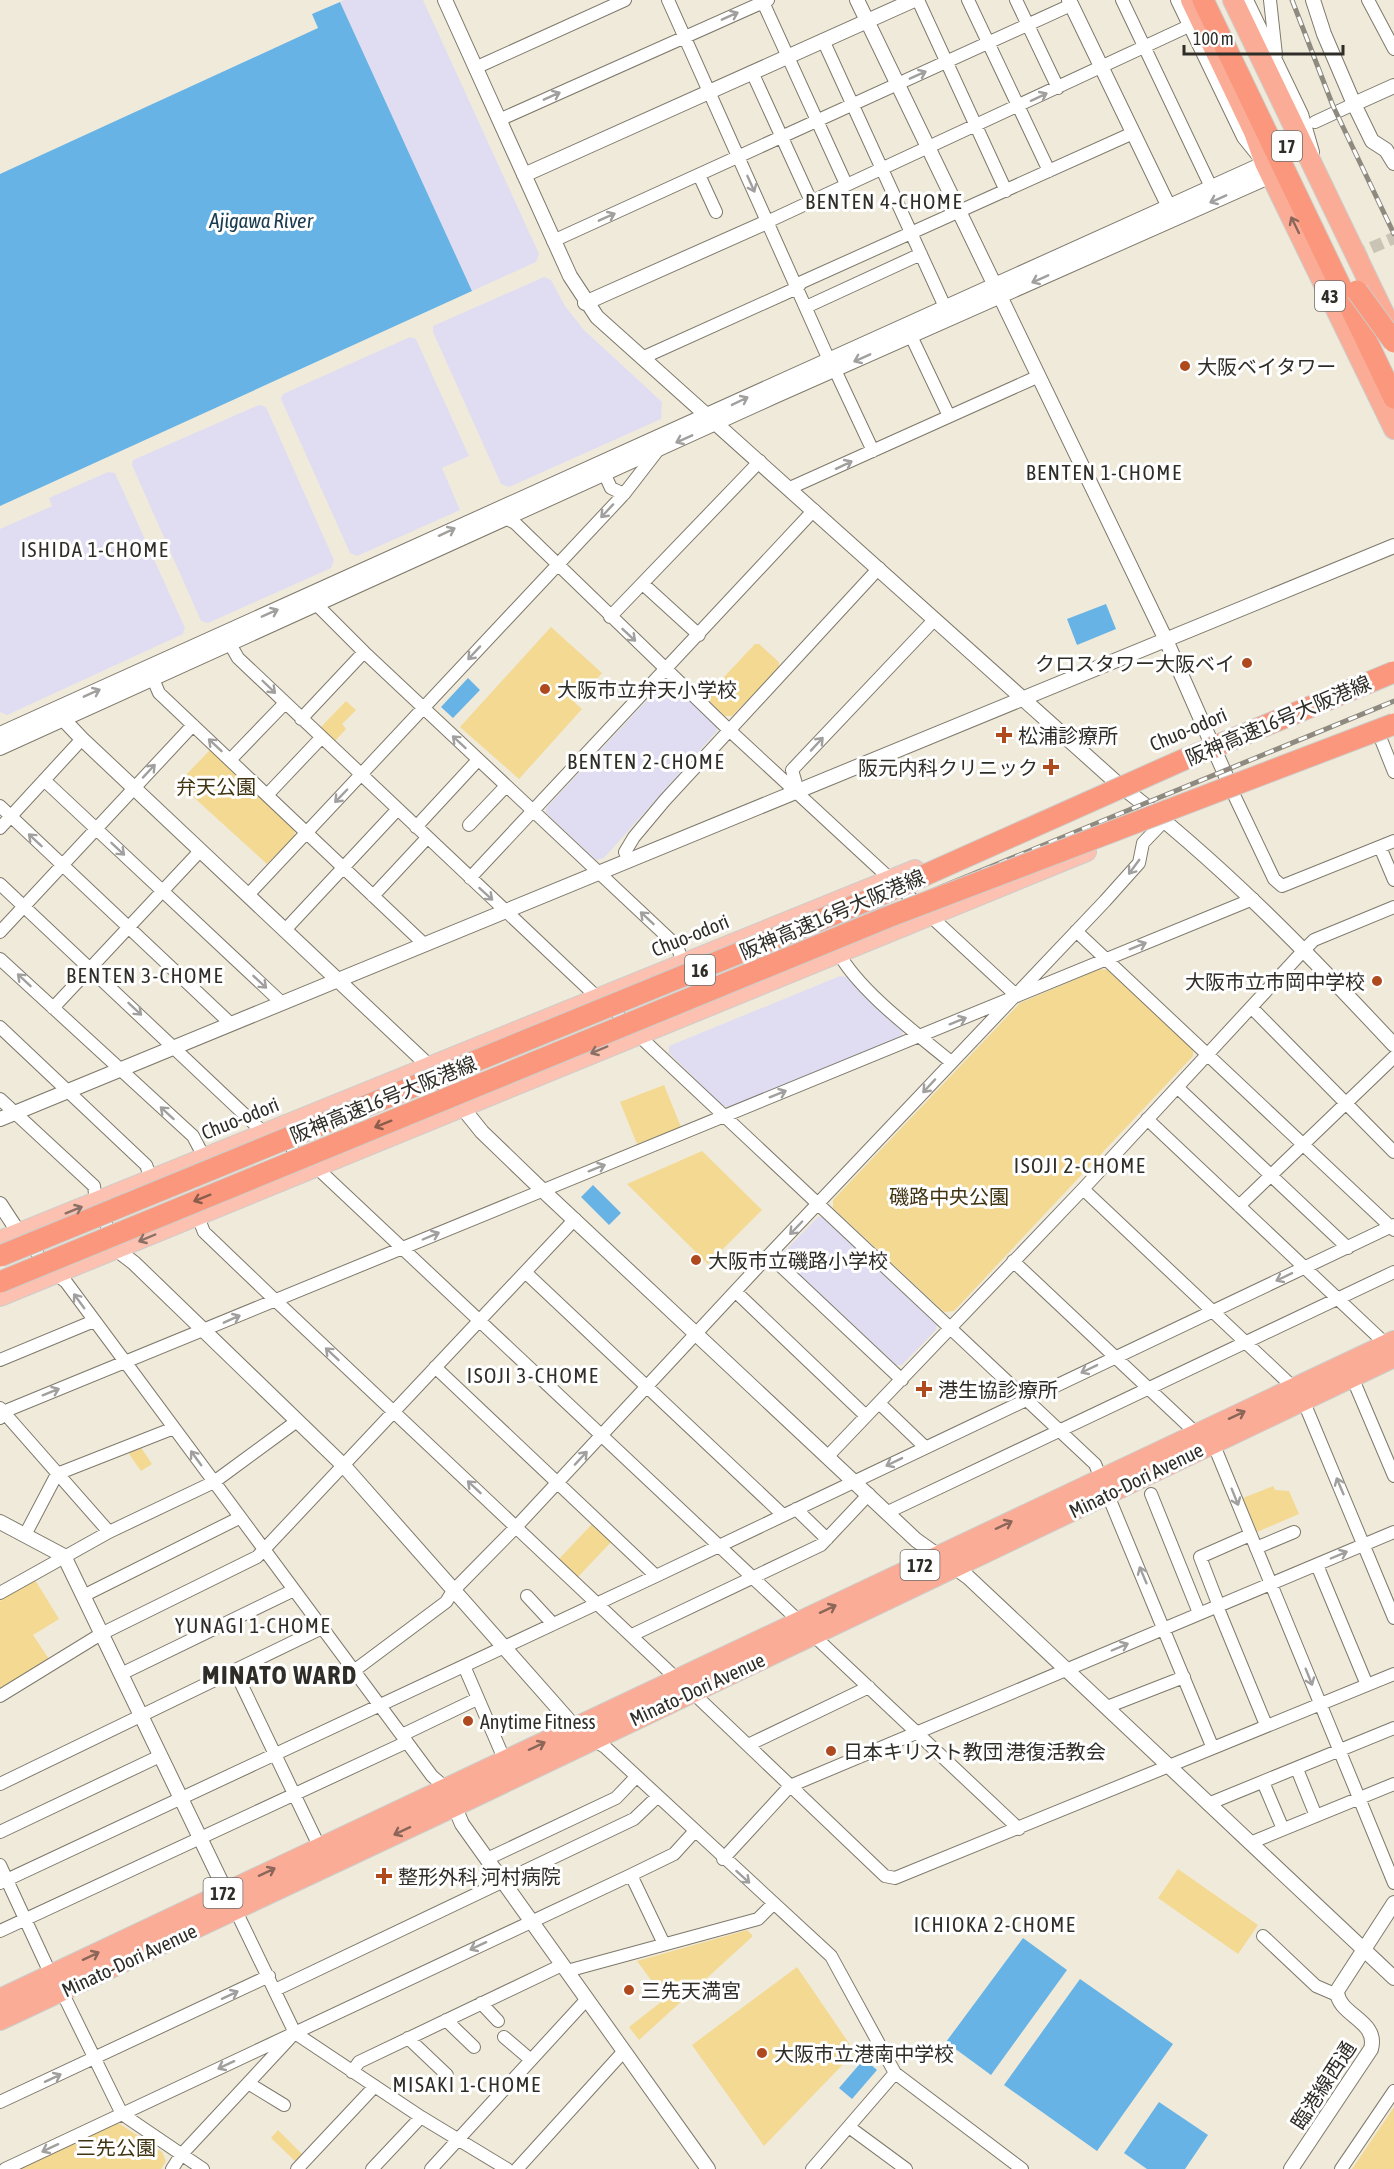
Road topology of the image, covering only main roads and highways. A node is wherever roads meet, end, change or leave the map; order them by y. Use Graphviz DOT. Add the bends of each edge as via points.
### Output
graph roads {
  1 [pos="1191,0"];
  2 [pos="1203,0"];
  3 [pos="1217,0"];
  4 [pos="1233,0"];
  5 [pos="1357,291"];
  6 [pos="1380,304"];
  7 [pos="1394,333"];
  8 [pos="1394,342"];
  9 [pos="1394,355"];
  10 [pos="1394,367"];
  11 [pos="1394,398"];
  12 [pos="1394,429"];
  13 [pos="1394,664"];
  14 [pos="1394,672"];
  15 [pos="1389,731"];
  16 [pos="0,1240"];
  17 [pos="0,1256"];
  18 [pos="0,1282"];
  19 [pos="0,1297"];
  20 [pos="1392,1349"];
  21 [pos="1299,1394"];
  22 [pos="684,1686"];
  23 [pos="451,1797"];
  24 [pos="0,1999"];
  25 [pos="0,2020"];
  12 -- 1 [label="highway, 43, one-way" via="1268,170"];
  2 -- 11 [label="highway, 17"];
  3 -- 5 [label="highway, 17"];
  4 -- 6 [label="highway, 43"];
  5 -- 8 [label="highway, 17, bridge"];
  5 -- 10 [label="highway, 17, bridge"];
  6 -- 7 [label="highway, 43"];
  6 -- 9 [label="highway"];
  16 -- 13 [label="main road, Chuo-odori, one-way" via="1011,833"];
  14 -- 17 [label="highway, 阪神高速16号大阪港線 / 16, bridge" via="1185,759 878,896"];
  15 -- 18 [label="highway, 阪神高速16号大阪港線 / 16, one-way, bridge" via="878,922"];
  15 -- 19 [label="main road, one-way" via="838,952"];
  20 -- 21 [label="highway, Minato-Dori Avenue / 172"];
  20 -- 21 [label="highway, Minato-Dori Avenue / 172" via="1352,1377"];
  21 -- 22 [label="highway, Minato-Dori Avenue / 172"];
  22 -- 23 [label="highway, Minato-Dori Avenue / 172" via="591,1739"];
  23 -- 22 [label="highway, Minato-Dori Avenue / 172, one-way" via="505,1761 574,1728"];
  24 -- 23 [label="highway, Minato-Dori Avenue / 172, one-way" via="320,1848"];
  23 -- 25 [label="highway, Minato-Dori Avenue / 172, one-way" via="236,1909"];
}
